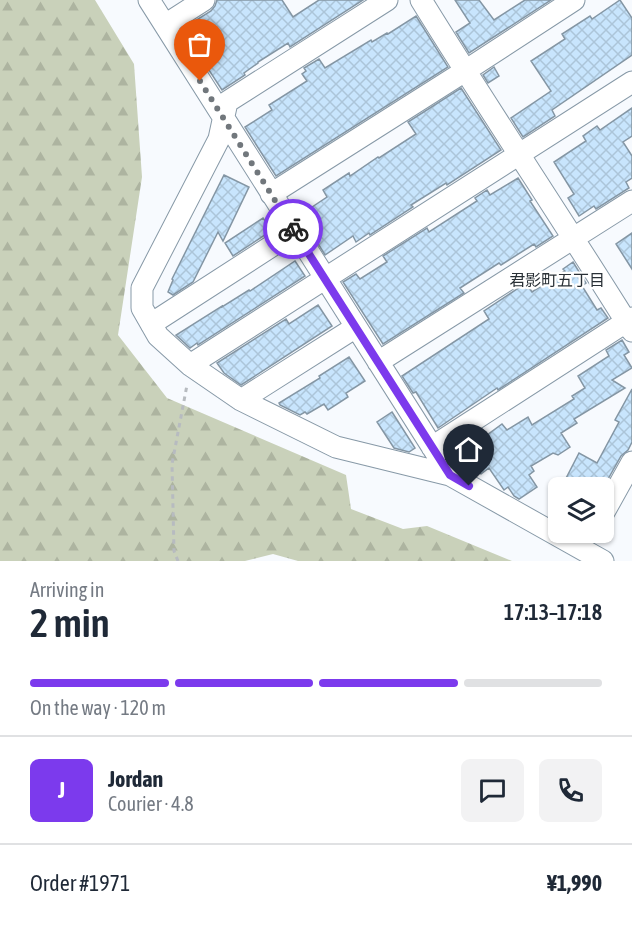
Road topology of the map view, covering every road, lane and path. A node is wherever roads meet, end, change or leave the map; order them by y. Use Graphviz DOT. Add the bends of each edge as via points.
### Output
graph roads {
  1 [pos="149,0"];
  2 [pos="204,0"];
  3 [pos="387,0"];
  4 [pos="421,0"];
  5 [pos="574,0"];
  6 [pos="165,25"];
  7 [pos="465,71"];
  8 [pos="632,82"];
  9 [pos="223,119"];
  10 [pos="519,155"];
  11 [pos="271,194"];
  12 [pos="632,201"];
  13 [pos="294,231"];
  14 [pos="574,238"];
  15 [pos="325,279"];
  16 [pos="151,324"];
  17 [pos="630,324"];
  18 [pos="356,327"];
  19 [pos="378,362"];
  20 [pos="190,365"];
  21 [pos="241,400"];
  22 [pos="432,447"];
  23 [pos="632,462"];
  24 [pos="450,475"];
  25 [pos="614,494"];
  26 [pos="548,522"];
  27 [pos="590,543"];
  28 [pos="178,561"];
  29 [pos="603,561"];
  1 -- 6 [label="street"];
  2 -- 6 [label="street"];
  3 -- 9 [label="street" via="227,102"];
  4 -- 7 [label="street"];
  5 -- 7 [label="street"];
  6 -- 9 [label="street"];
  7 -- 10 [label="street"];
  7 -- 11 [label="street"];
  8 -- 10 [label="street"];
  9 -- 11 [label="street"];
  9 -- 16 [label="street" via="219,139 142,288 142,308"];
  10 -- 14 [label="street"];
  10 -- 15 [label="street"];
  11 -- 13 [label="street"];
  12 -- 14 [label="street"];
  13 -- 15 [label="street"];
  13 -- 16 [label="street"];
  14 -- 17 [label="street"];
  14 -- 19 [label="street"];
  15 -- 18 [label="street"];
  15 -- 20 [label="street"];
  16 -- 20 [label="street" via="158,336"];
  17 -- 22 [label="street"];
  18 -- 19 [label="street"];
  18 -- 21 [label="street"];
  19 -- 22 [label="street"];
  20 -- 21 [label="street"];
  20 -- 28 [label="path" via="172,464 174,551"];
  21 -- 24 [label="street" via="336,447"];
  22 -- 24 [label="street"];
  23 -- 25 [label="street"];
  24 -- 26 [label="street"];
  27 -- 29 [label="street"];
}
